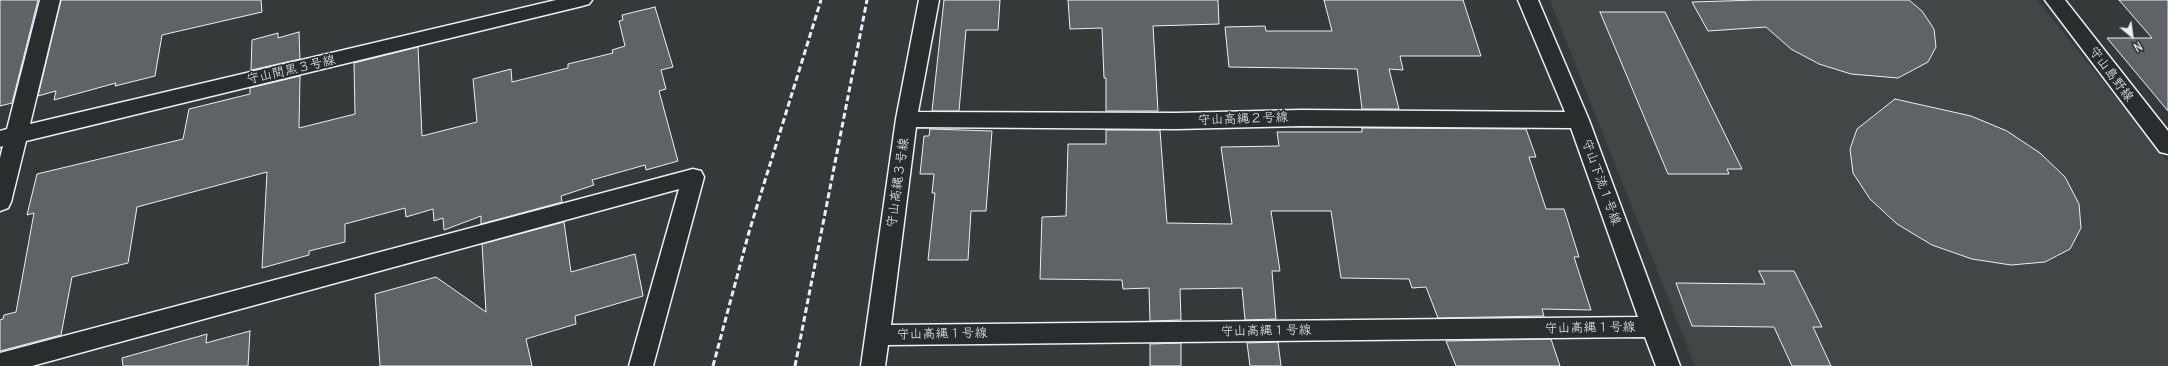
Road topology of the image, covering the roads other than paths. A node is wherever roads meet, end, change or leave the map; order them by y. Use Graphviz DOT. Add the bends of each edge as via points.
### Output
graph roads {
  1 [pos="50,0"];
  2 [pos="582,0"];
  3 [pos="929,0"];
  4 [pos="1528,0"];
  5 [pos="2055,0"];
  6 [pos="2168,118"];
  7 [pos="906,119"];
  8 [pos="2145,119"];
  9 [pos="1579,120"];
  10 [pos="9,137"];
  11 [pos="2168,146"];
  12 [pos="0,202"];
  13 [pos="1654,327"];
  14 [pos="878,335"];
  15 [pos="0,364"];
  16 [pos="641,366"];
  17 [pos="873,366"];
  18 [pos="1668,366"];
  1 -- 10 [label="street"];
  2 -- 10 [label="street, 守山間黒３号線"];
  3 -- 7 [label="street, 守山高縄３号線"];
  4 -- 9 [label="street, 守山下流１号線"];
  5 -- 8 [label="street, 守山島野線"];
  6 -- 8 [label="street"];
  7 -- 9 [label="street, 守山高縄２号線"];
  7 -- 14 [label="street, 守山高縄３号線"];
  8 -- 11 [label="street, 守山島野線"];
  9 -- 13 [label="street, 守山下流１号線"];
  10 -- 12 [label="street"];
  13 -- 14 [label="street, 守山高縄１号線"];
  13 -- 18 [label="street, 守山下流１号線"];
  14 -- 17 [label="street, 守山高縄３号線"];
  15 -- 16 [label="street" via="693,177"];
}
